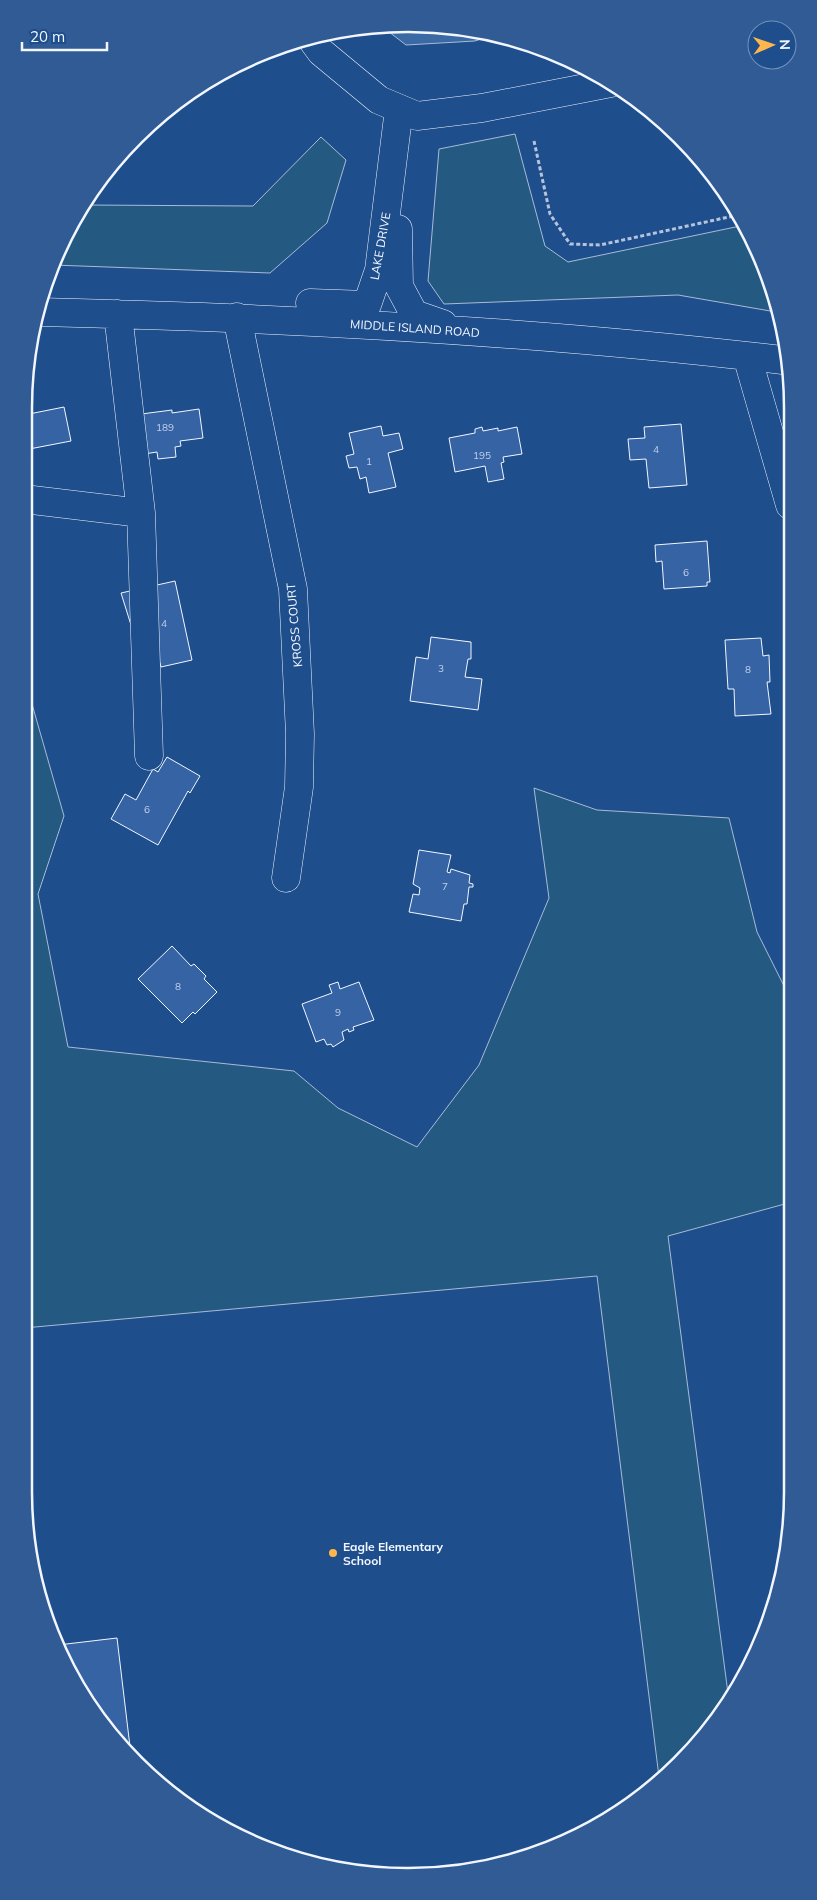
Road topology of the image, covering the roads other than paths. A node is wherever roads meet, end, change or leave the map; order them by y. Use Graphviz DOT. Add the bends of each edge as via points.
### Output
graph roads {
  1 [pos="315,44"];
  2 [pos="599,85"];
  3 [pos="408,112"];
  4 [pos="45,312"];
  5 [pos="118,314"];
  6 [pos="233,317"];
  7 [pos="464,331"];
  8 [pos="747,356"];
  9 [pos="781,360"];
  10 [pos="784,484"];
  11 [pos="32,500"];
  12 [pos="141,513"];
  13 [pos="149,756"];
  14 [pos="286,878"];
  1 -- 3 [label="street" via="379,100"];
  2 -- 3 [label="street" via="482,108"];
  3 -- 6 [label="street, LAKE DRIVE" via="378,270 367,304 288,303"];
  3 -- 7 [label="street, LAKE DRIVE" via="398,222 399,286 414,314"];
  4 -- 5 [label="street, MIDDLE ISLAND ROAD"];
  5 -- 6 [label="street, MIDDLE ISLAND ROAD"];
  5 -- 12 [label="street"];
  6 -- 7 [label="street, MIDDLE ISLAND ROAD"];
  6 -- 14 [label="street, KROSS COURT" via="293,589 298,663 299,778"];
  7 -- 8 [label="street, MIDDLE ISLAND ROAD"];
  8 -- 9 [label="street, MIDDLE ISLAND ROAD"];
  8 -- 10 [label="street"];
  11 -- 12 [label="street"];
  12 -- 13 [label="street"];
}
